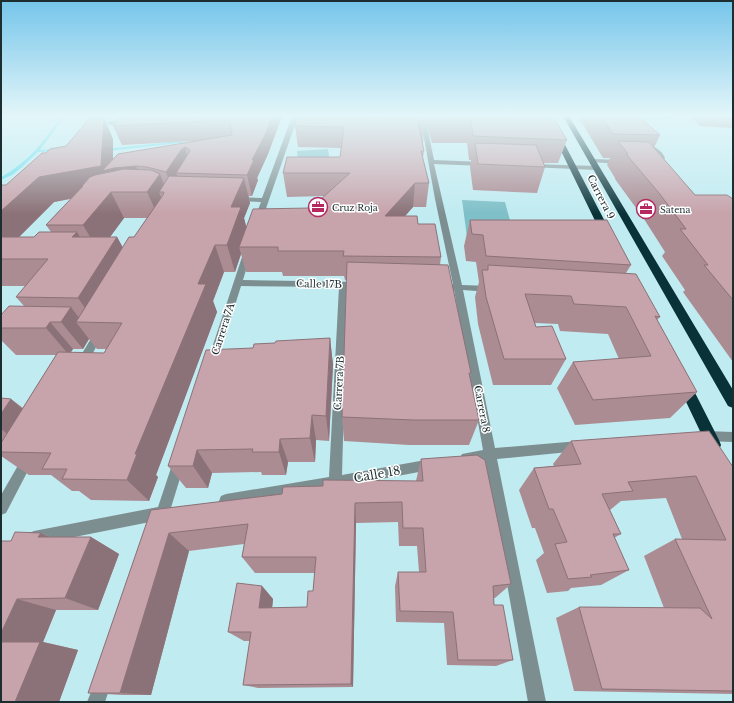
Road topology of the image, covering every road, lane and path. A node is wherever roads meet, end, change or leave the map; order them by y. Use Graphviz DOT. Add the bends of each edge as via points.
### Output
graph roads {
  1 [pos="287,149"];
  2 [pos="426,149"];
  3 [pos="563,149"];
  4 [pos="585,149"];
  5 [pos="653,149"];
  6 [pos="431,162"];
  7 [pos="629,162"];
  8 [pos="644,162"];
  9 [pos="494,164"];
  10 [pos="594,165"];
  11 [pos="526,166"];
  12 [pos="573,168"];
  13 [pos="227,199"];
  14 [pos="264,200"];
  15 [pos="255,230"];
  16 [pos="611,243"];
  17 [pos="250,245"];
  18 [pos="238,283"];
  19 [pos="343,285"];
  20 [pos="366,285"];
  21 [pos="443,286"];
  22 [pos="458,287"];
  23 [pos="498,289"];
  24 [pos="99,328"];
  25 [pos="226,365"];
  26 [pos="78,371"];
  27 [pos="678,374"];
  28 [pos="733,402"];
  29 [pos="695,436"];
  30 [pos="710,436"];
  31 [pos="733,437"];
  32 [pos="594,444"];
  33 [pos="32,453"];
  34 [pos="182,454"];
  35 [pos="490,454"];
  36 [pos="720,455"];
  37 [pos="335,482"];
  38 [pos="218,503"];
  39 [pos="1,508"];
  40 [pos="178,510"];
  41 [pos="163,513"];
  42 [pos="158,527"];
  43 [pos="24,540"];
  44 [pos="106,673"];
  45 [pos="96,702"];
  46 [pos="537,702"];
  1 -- 14 [label="street"];
  2 -- 6 [label="street, Carrera 8"];
  3 -- 12 [label="highway, Carrera 9"];
  4 -- 10 [label="highway, Carrera 9"];
  5 -- 8 [label="street" via="661,154 662,158 657,162"];
  6 -- 9 [label="street"];
  6 -- 22 [label="street, Carrera 8"];
  7 -- 10 [label="street"];
  10 -- 12 [label="street"];
  10 -- 28 [label="highway, Carrera 9"];
  11 -- 12 [label="street"];
  12 -- 16 [label="highway, Carrera 9"];
  13 -- 14 [label="street"];
  14 -- 15 [label="street"];
  17 -- 18 [label="street, Carrera 7A"];
  18 -- 19 [label="street, Calle 17B"];
  18 -- 25 [label="street, Carrera 7A" via="209,371"];
  19 -- 20 [label="street, Calle 17B"];
  19 -- 37 [label="street, Carrera 7B" via="337,348"];
  21 -- 22 [label="street"];
  22 -- 23 [label="street"];
  22 -- 35 [label="street, Carrera 8"];
  24 -- 26 [label="street"];
  27 -- 30 [label="highway"];
  29 -- 30 [label="street"];
  30 -- 31 [label="street"];
  30 -- 36 [label="highway"];
  32 -- 35 [label="street, Calle 18"];
  33 -- 39 [label="street"];
  34 -- 41 [label="street"];
  35 -- 37 [label="street, Calle 18"];
  35 -- 46 [label="street, Carrera 8"];
  37 -- 38 [label="street, Calle 18"];
  40 -- 41 [label="street"];
  41 -- 42 [label="street"];
  41 -- 43 [label="street"];
  44 -- 45 [label="street"];
}
